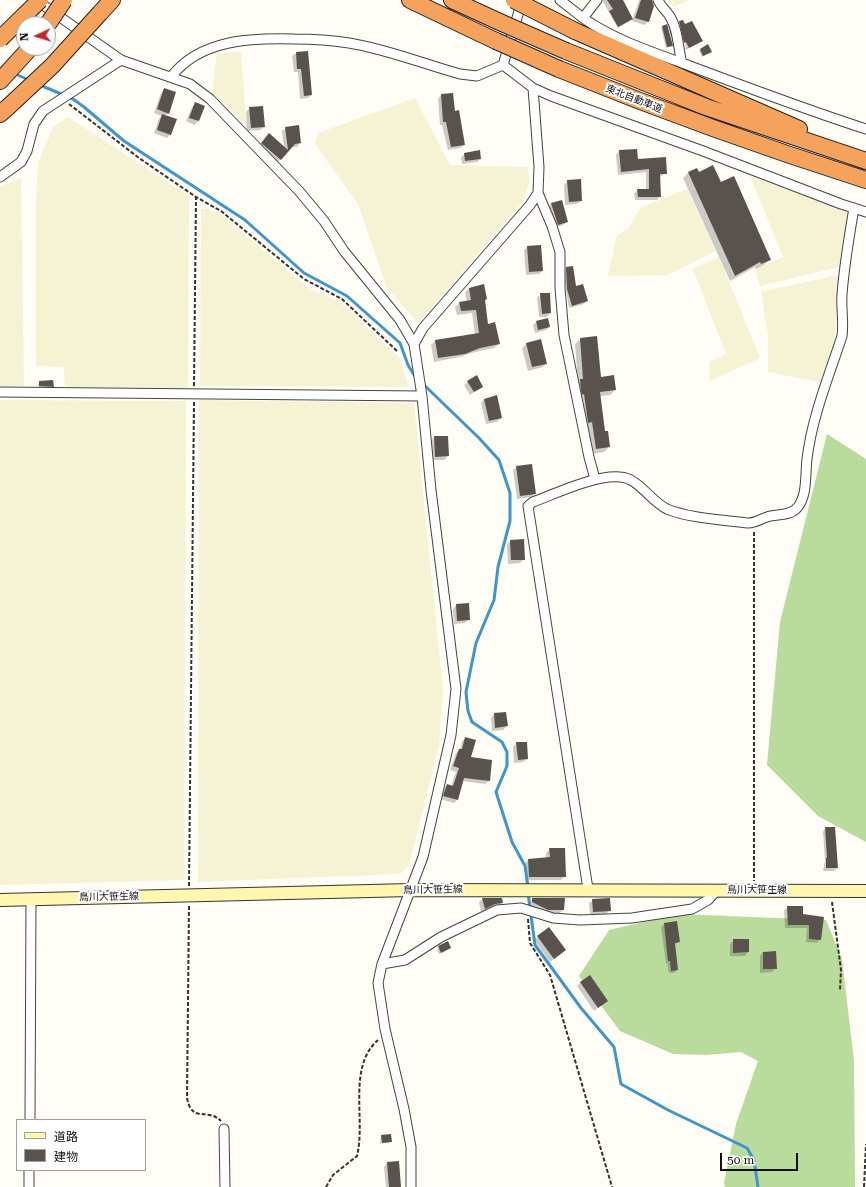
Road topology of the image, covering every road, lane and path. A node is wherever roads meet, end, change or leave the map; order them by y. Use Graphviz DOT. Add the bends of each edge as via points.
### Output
graph roads {
  1 [pos="36,0"];
  2 [pos="40,0"];
  3 [pos="64,0"];
  4 [pos="112,0"];
  5 [pos="400,0"];
  6 [pos="410,0"];
  7 [pos="452,0"];
  8 [pos="514,0"];
  9 [pos="523,0"];
  10 [pos="560,0"];
  11 [pos="596,0"];
  12 [pos="658,0"];
  13 [pos="53,16"];
  14 [pos="579,25"];
  15 [pos="0,39"];
  16 [pos="491,39"];
  17 [pos="23,56"];
  18 [pos="120,60"];
  19 [pos="682,63"];
  20 [pos="503,65"];
  21 [pos="171,77"];
  22 [pos="0,81"];
  23 [pos="533,88"];
  24 [pos="62,99"];
  25 [pos="4,111"];
  26 [pos="866,129"];
  27 [pos="866,160"];
  28 [pos="0,177"];
  29 [pos="866,180"];
  30 [pos="538,193"];
  31 [pos="196,197"];
  32 [pos="854,208"];
  33 [pos="866,212"];
  34 [pos="414,344"];
  35 [pos="397,351"];
  36 [pos="0,392"];
  37 [pos="421,392"];
  38 [pos="194,394"];
  39 [pos="595,479"];
  40 [pos="754,523"];
  41 [pos="588,889"];
  42 [pos="411,890"];
  43 [pos="717,890"];
  44 [pos="754,890"];
  45 [pos="830,891"];
  46 [pos="866,891"];
  47 [pos="189,895"];
  48 [pos="31,899"];
  49 [pos="0,900"];
  50 [pos="528,910"];
  51 [pos="382,964"];
  52 [pos="840,990"];
  53 [pos="386,1036"];
  54 [pos="30,1119"];
  55 [pos="224,1129"];
  56 [pos="866,1144"];
  57 [pos="30,1171"];
  58 [pos="29,1187"];
  59 [pos="225,1187"];
  60 [pos="326,1187"];
  61 [pos="411,1187"];
  62 [pos="612,1187"];
  63 [pos="864,1187"];
  1 -- 18 [label="street"];
  2 -- 15 [label="highway, bridge"];
  3 -- 13 [label="highway, bridge"];
  4 -- 25 [label="highway, bridge" via="52,66"];
  5 -- 16 [label="highway"];
  6 -- 16 [label="highway, 東北自動車道"];
  7 -- 27 [label="highway, 東北自動車道, bridge" via="566,51 706,107"];
  8 -- 14 [label="highway, bridge"];
  9 -- 20 [label="street"];
  10 -- 14 [label="street"];
  11 -- 14 [label="street"];
  12 -- 19 [label="street" via="661,8 669,15 675,30"];
  14 -- 19 [label="street" via="601,29 648,51"];
  14 -- 27 [label="highway"];
  16 -- 29 [label="highway, 東北自動車道, bridge" via="646,104 738,138"];
  17 -- 22 [label="highway"];
  18 -- 21 [label="street"];
  18 -- 24 [label="street"];
  19 -- 26 [label="street"];
  20 -- 21 [label="street" via="477,76 460,74 349,43 325,39 262,38 209,49 188,59"];
  20 -- 23 [label="street"];
  21 -- 34 [label="street" via="190,84 210,99 299,191 400,320"];
  23 -- 30 [label="street" via="539,167"];
  23 -- 32 [label="street"];
  24 -- 28 [label="street" via="43,111 34,124 27,151 21,162"];
  24 -- 31 [label="path" via="97,128"];
  30 -- 34 [label="street" via="423,328"];
  30 -- 39 [label="street" via="560,252 564,335"];
  31 -- 35 [label="path" via="221,211 304,279 342,299"];
  31 -- 38 [label="path"];
  32 -- 33 [label="street"];
  32 -- 40 [label="street" via="844,275 842,336 815,422 807,458 804,494 796,509"];
  34 -- 37 [label="street"];
  36 -- 38 [label="street"];
  37 -- 38 [label="street"];
  37 -- 42 [label="street" via="456,689 451,735 423,857"];
  38 -- 47 [label="path"];
  39 -- 40 [label="street" via="628,479 659,505 669,510"];
  39 -- 41 [label="street" via="528,506"];
  40 -- 44 [label="path"];
  41 -- 42 [label="street, 鳥川大笹生線"];
  41 -- 43 [label="street, 鳥川大笹生線"];
  42 -- 47 [label="street, 鳥川大笹生線"];
  42 -- 51 [label="street"];
  43 -- 44 [label="street, 鳥川大笹生線"];
  43 -- 50 [label="street" via="708,900 692,909 632,918 564,919"];
  44 -- 45 [label="street, 鳥川大笹生線"];
  45 -- 46 [label="street, 鳥川大笹生線"];
  45 -- 52 [label="path" via="842,970"];
  47 -- 48 [label="street, 鳥川大笹生線"];
  47 -- 55 [label="path" via="187,1098 191,1110 219,1119"];
  48 -- 49 [label="street, 鳥川大笹生線"];
  48 -- 54 [label="street"];
  50 -- 51 [label="street" via="497,910 441,937 405,960"];
  50 -- 62 [label="path" via="527,928 530,943 550,975"];
  51 -- 53 [label="street" via="378,984"];
  53 -- 60 [label="path" via="377,1040 367,1051 362,1066 357,1156 333,1175"];
  53 -- 61 [label="street" via="411,1147"];
  55 -- 59 [label="street"];
  56 -- 63 [label="path"];
  57 -- 58 [label="street"];
}
